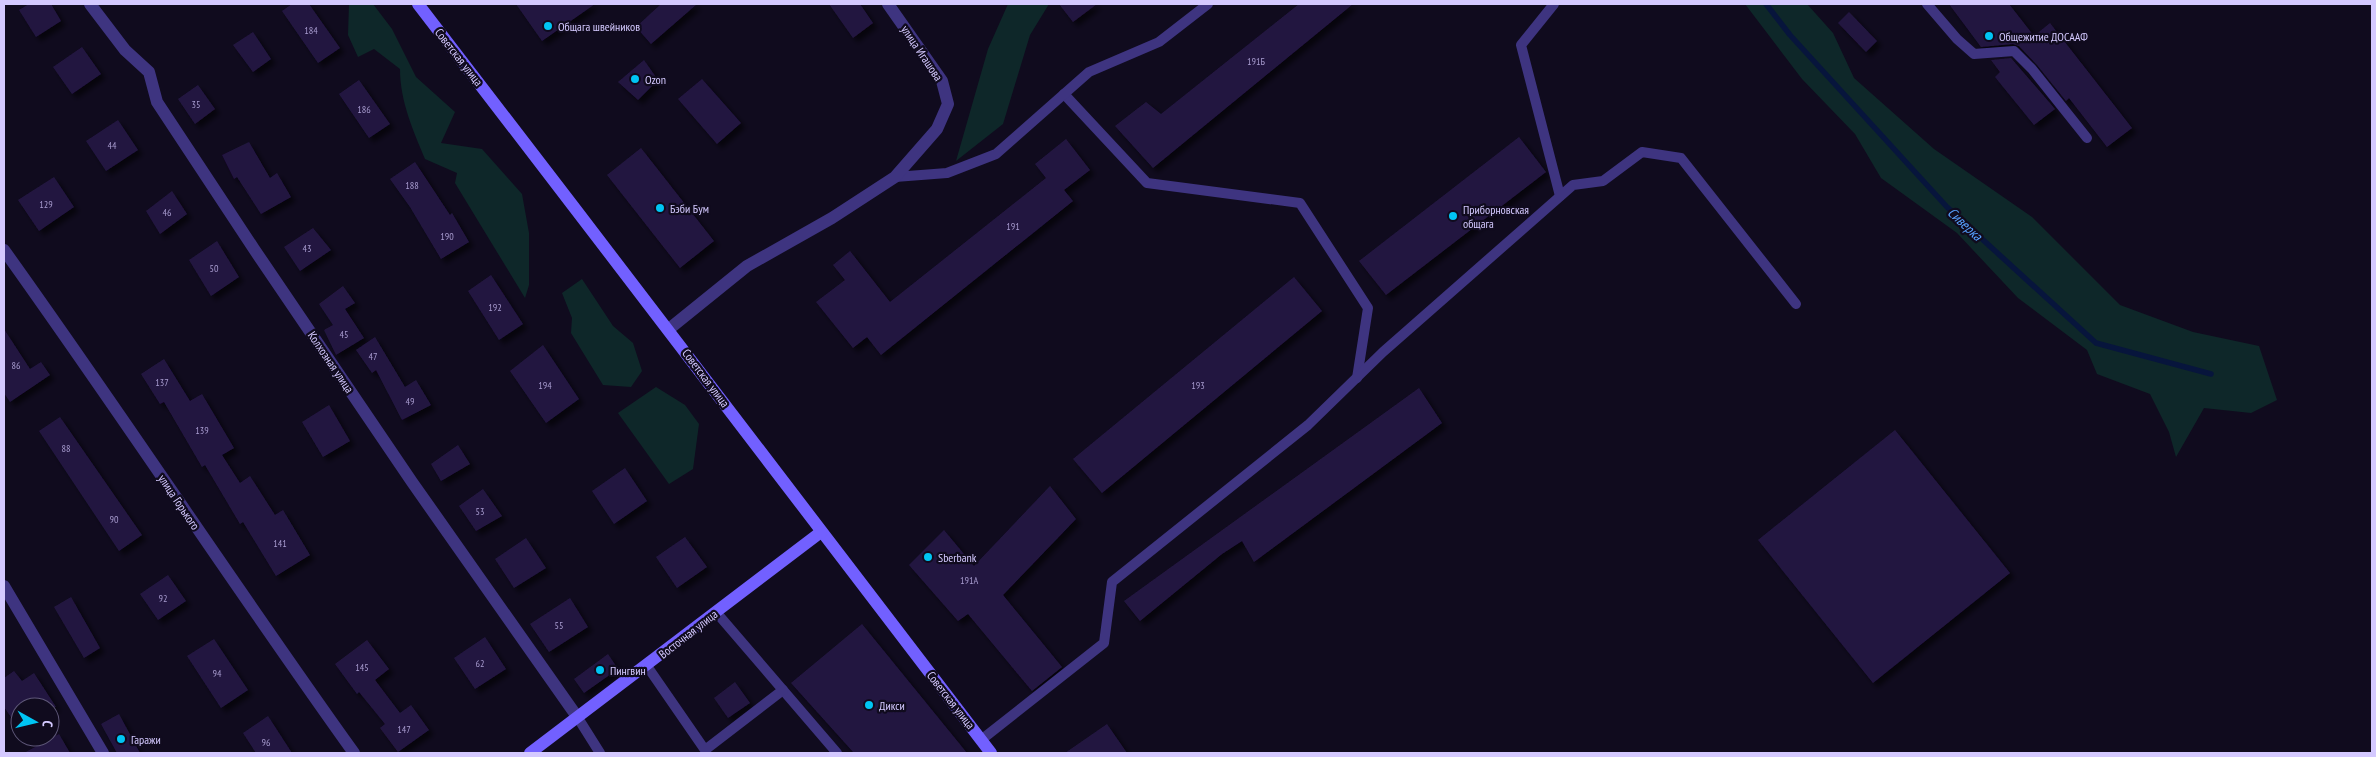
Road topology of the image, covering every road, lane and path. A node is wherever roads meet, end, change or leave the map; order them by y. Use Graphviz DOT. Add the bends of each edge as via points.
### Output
graph roads {
  1 [pos="90,4"];
  2 [pos="418,4"];
  3 [pos="888,4"];
  4 [pos="1208,4"];
  5 [pos="1554,4"];
  6 [pos="1928,4"];
  7 [pos="1064,94"];
  8 [pos="2087,138"];
  9 [pos="895,177"];
  10 [pos="1560,196"];
  11 [pos="4,250"];
  12 [pos="1796,304"];
  13 [pos="669,329"];
  14 [pos="1356,378"];
  15 [pos="821,532"];
  16 [pos="4,586"];
  17 [pos="716,612"];
  18 [pos="647,666"];
  19 [pos="783,690"];
  20 [pos="578,718"];
  21 [pos="981,740"];
  22 [pos="702,751"];
  23 [pos="103,753"];
  24 [pos="354,753"];
  25 [pos="530,753"];
  26 [pos="600,753"];
  27 [pos="837,753"];
  28 [pos="992,753"];
  1 -- 20 [label="street, Колхозная улица" via="125,50 149,72 157,102 254,249"];
  2 -- 13 [label="main road, Советская улица"];
  3 -- 9 [label="street, улица Игашова" via="942,81 948,104 937,128"];
  4 -- 7 [label="lane" via="1158,42 1089,72"];
  5 -- 10 [label="lane" via="1521,45"];
  6 -- 8 [label="lane" via="1974,54 2014,51"];
  7 -- 9 [label="lane" via="996,154 947,173"];
  7 -- 14 [label="lane" via="1147,183 1300,203 1368,308"];
  9 -- 13 [label="street, улица Игашова" via="832,218 747,266"];
  10 -- 12 [label="lane" via="1573,185 1604,181 1642,152 1681,158"];
  10 -- 14 [label="lane"];
  11 -- 24 [label="street, улица Горького"];
  13 -- 15 [label="main road, Советская улица"];
  14 -- 21 [label="lane" via="1308,425 1112,582 1104,644"];
  15 -- 17 [label="main road, Восточная улица"];
  15 -- 21 [label="main road, Советская улица"];
  16 -- 23 [label="street"];
  17 -- 18 [label="main road, Восточная улица"];
  17 -- 19 [label="lane"];
  18 -- 20 [label="main road, Восточная улица"];
  18 -- 22 [label="lane"];
  19 -- 22 [label="lane"];
  19 -- 27 [label="lane"];
  20 -- 25 [label="main road, Восточная улица"];
  20 -- 26 [label="lane"];
  21 -- 28 [label="main road, Советская улица"];
}
